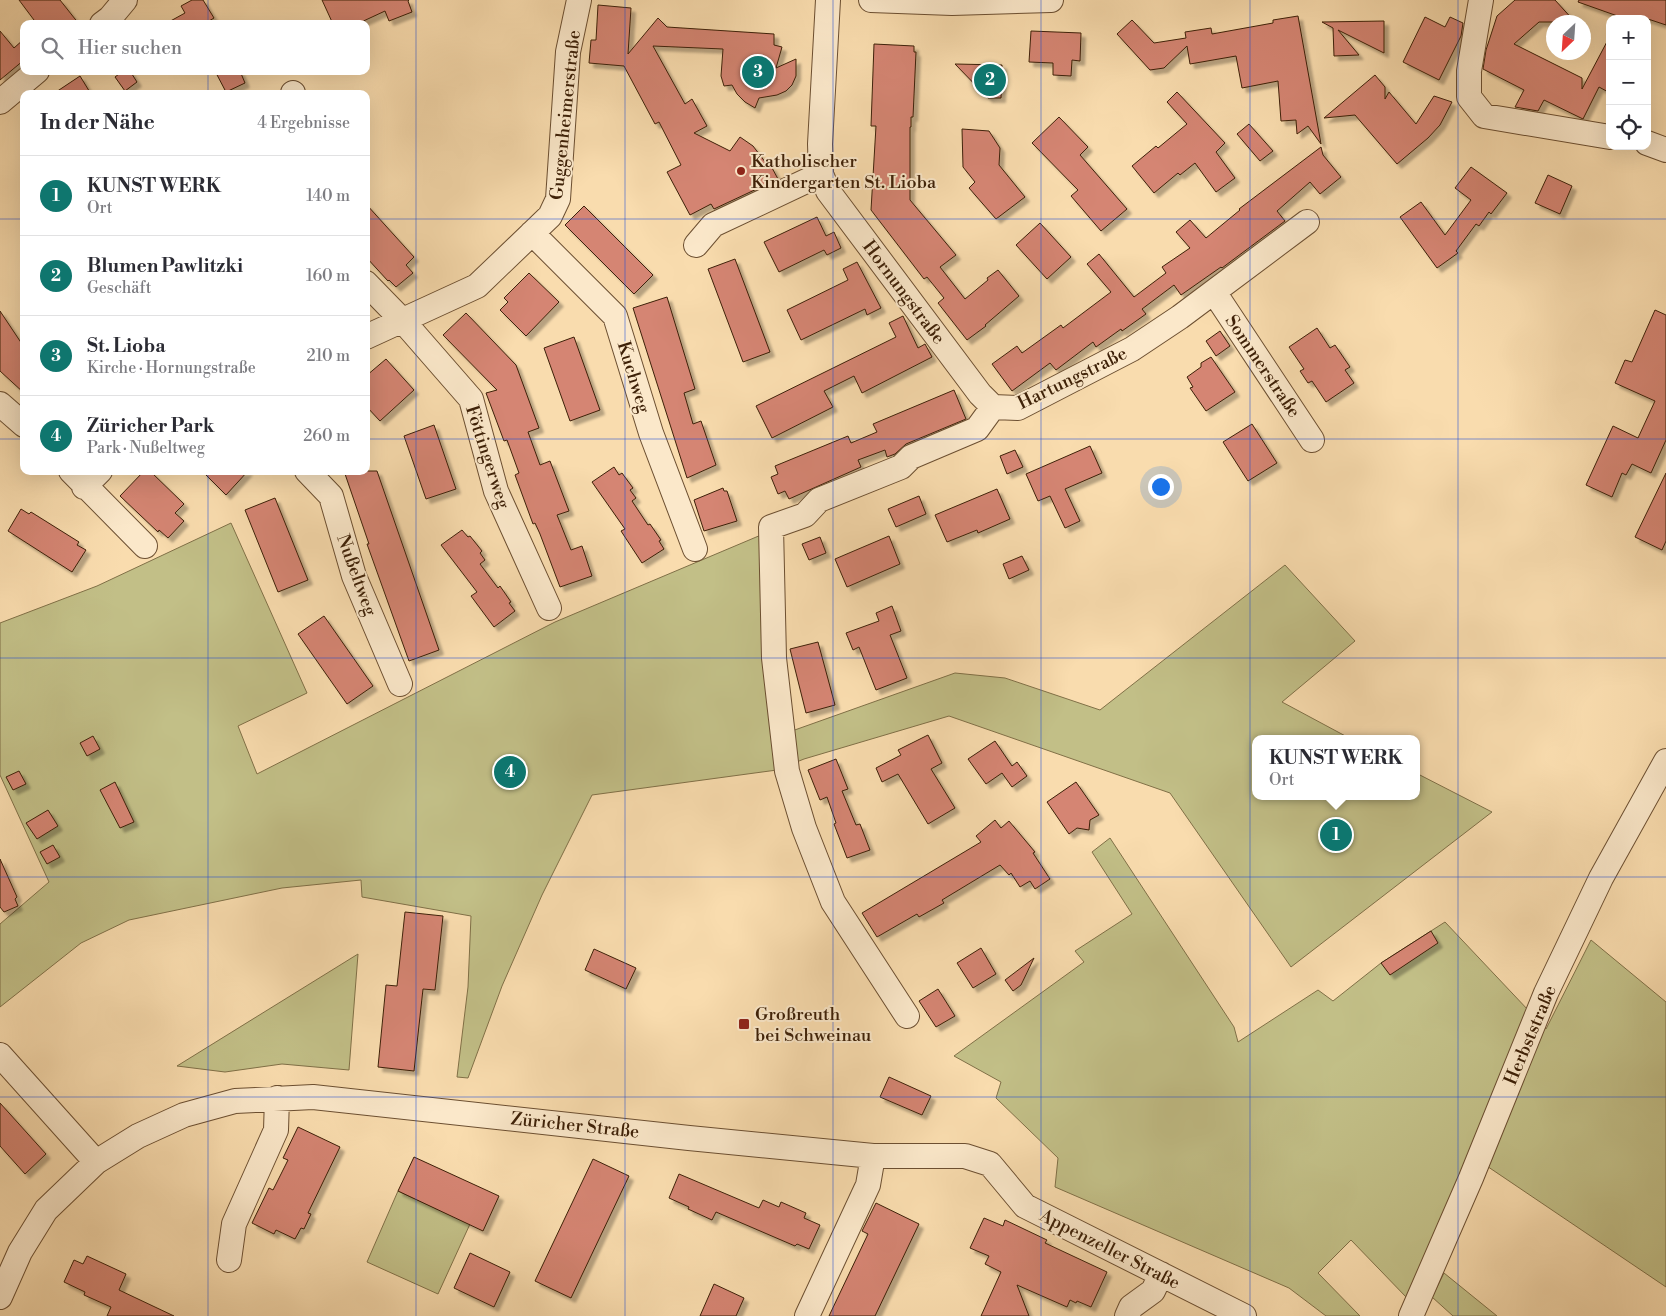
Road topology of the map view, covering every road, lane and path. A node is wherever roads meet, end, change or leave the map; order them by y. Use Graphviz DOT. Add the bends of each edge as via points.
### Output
graph roads {
  1 [pos="125,0"];
  2 [pos="579,0"];
  3 [pos="828,0"];
  4 [pos="871,0"];
  5 [pos="1051,0"];
  6 [pos="1481,0"];
  7 [pos="107,20"];
  8 [pos="32,75"];
  9 [pos="0,102"];
  10 [pos="1606,136"];
  11 [pos="1651,145"];
  12 [pos="1666,150"];
  13 [pos="821,174"];
  14 [pos="1307,222"];
  15 [pos="532,232"];
  16 [pos="696,245"];
  17 [pos="370,287"];
  18 [pos="1214,292"];
  19 [pos="403,321"];
  20 [pos="370,335"];
  21 [pos="0,404"];
  22 [pos="993,407"];
  23 [pos="20,422"];
  24 [pos="1312,440"];
  25 [pos="311,475"];
  26 [pos="85,476"];
  27 [pos="145,546"];
  28 [pos="695,549"];
  29 [pos="549,608"];
  30 [pos="400,684"];
  31 [pos="1666,761"];
  32 [pos="907,1016"];
  33 [pos="0,1055"];
  34 [pos="277,1098"];
  35 [pos="873,1156"];
  36 [pos="96,1162"];
  37 [pos="990,1164"];
  38 [pos="229,1260"];
  39 [pos="1161,1274"];
  40 [pos="0,1297"];
  41 [pos="807,1316"];
  42 [pos="1127,1316"];
  43 [pos="1244,1316"];
  44 [pos="1411,1316"];
  1 -- 7 [label="street"];
  2 -- 15 [label="street, Guggenheimerstraße" via="568,52 558,199 550,216"];
  3 -- 13 [label="street, Hornungstraße"];
  4 -- 5 [label="street" via="952,3"];
  6 -- 10 [label="street" via="1468,71 1469,97 1484,116"];
  8 -- 9 [label="street"];
  11 -- 12 [label="street"];
  13 -- 16 [label="street" via="713,225"];
  13 -- 22 [label="street, Hornungstraße" via="828,191"];
  14 -- 18 [label="street, Hartungstraße"];
  15 -- 19 [label="street, Guggenheimerstraße" via="477,286"];
  15 -- 28 [label="street, Kuchweg" via="615,316 651,433"];
  17 -- 19 [label="street, Föttingerweg"];
  18 -- 22 [label="street, Hartungstraße" via="1132,349 1018,408"];
  18 -- 24 [label="street, Sommerstraße"];
  19 -- 20 [label="street, Guggenheimerstraße"];
  19 -- 29 [label="street, Föttingerweg" via="471,400 496,491"];
  21 -- 23 [label="street"];
  22 -- 32 [label="street, Hartungstraße" via="977,429 911,457 901,467 819,500 805,514 771,527 774,658 787,771 804,828 833,902"];
  25 -- 30 [label="street, Nußeltweg" via="331,496 354,576"];
  26 -- 27 [label="street"];
  31 -- 44 [label="street, Herbststraße" via="1602,878 1546,993"];
  33 -- 36 [label="street"];
  34 -- 35 [label="street, Züricher Straße" via="313,1097"];
  34 -- 36 [label="street, Züricher Straße" via="235,1101 184,1115 138,1136"];
  34 -- 38 [label="street" via="276,1130 234,1224"];
  35 -- 37 [label="street, Züricher Straße" via="965,1156"];
  35 -- 41 [label="street" via="868,1185"];
  36 -- 40 [label="street, Züricher Straße" via="46,1210 20,1252"];
  37 -- 39 [label="street, Appenzeller Straße" via="1025,1206"];
  39 -- 42 [label="street" via="1153,1291 1131,1307"];
  39 -- 43 [label="street, Appenzeller Straße"];
}
